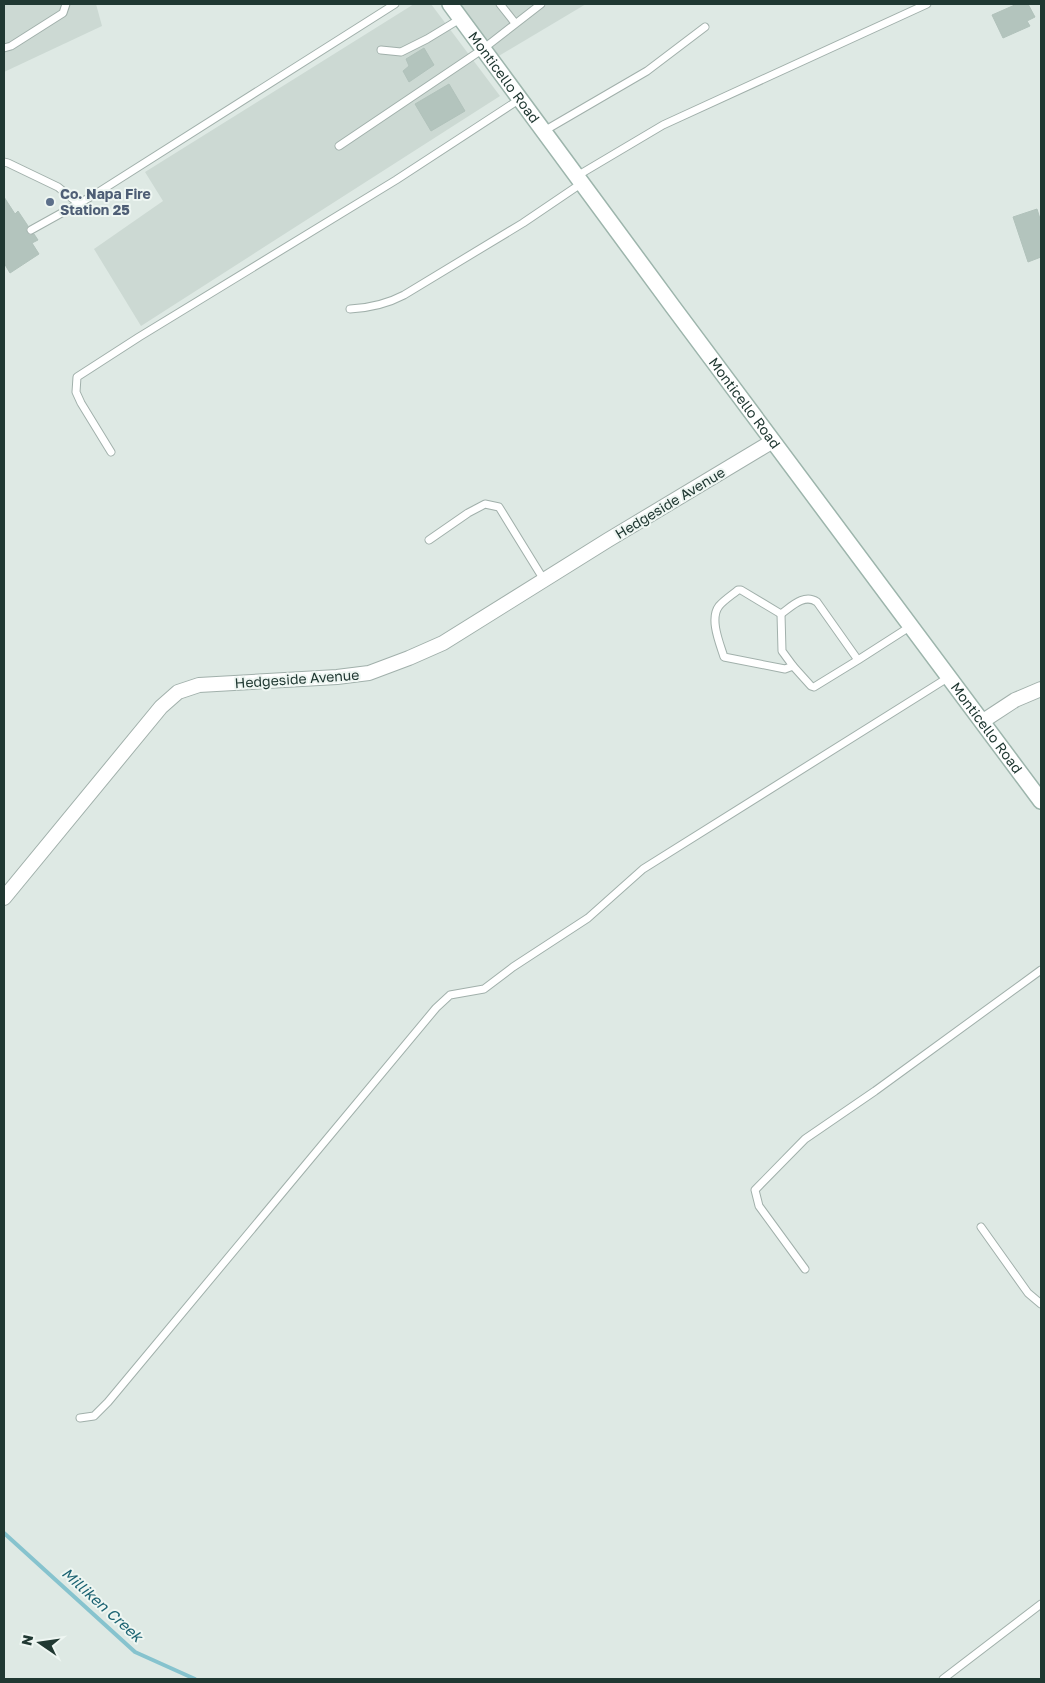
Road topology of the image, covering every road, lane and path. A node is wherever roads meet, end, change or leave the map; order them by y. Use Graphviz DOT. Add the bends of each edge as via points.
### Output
graph roads {
  1 [pos="66,4"];
  2 [pos="395,4"];
  3 [pos="450,4"];
  4 [pos="500,4"];
  5 [pos="541,4"];
  6 [pos="927,4"];
  7 [pos="460,18"];
  8 [pos="515,23"];
  9 [pos="705,27"];
  10 [pos="4,48"];
  11 [pos="483,49"];
  12 [pos="382,50"];
  13 [pos="520,99"];
  14 [pos="544,132"];
  15 [pos="339,146"];
  16 [pos="4,162"];
  17 [pos="579,180"];
  18 [pos="79,204"];
  19 [pos="31,230"];
  20 [pos="350,309"];
  21 [pos="774,441"];
  22 [pos="111,452"];
  23 [pos="429,540"];
  24 [pos="544,580"];
  25 [pos="781,614"];
  26 [pos="911,626"];
  27 [pos="858,660"];
  28 [pos="793,666"];
  29 [pos="950,677"];
  30 [pos="1041,689"];
  31 [pos="983,721"];
  32 [pos="1041,801"];
  33 [pos="4,898"];
  34 [pos="1041,970"];
  35 [pos="981,1227"];
  36 [pos="805,1268"];
  37 [pos="1041,1304"];
  38 [pos="80,1418"];
  39 [pos="1041,1604"];
  40 [pos="943,1679"];
  1 -- 10 [label="lane" via="63,13"];
  2 -- 18 [label="lane"];
  3 -- 7 [label="main road, Monticello Road"];
  4 -- 8 [label="lane"];
  5 -- 8 [label="lane"];
  6 -- 17 [label="lane" via="663,125"];
  7 -- 11 [label="main road, Monticello Road"];
  7 -- 12 [label="lane" via="401,52"];
  8 -- 11 [label="lane"];
  9 -- 14 [label="lane" via="647,71"];
  11 -- 13 [label="main road, Monticello Road"];
  11 -- 15 [label="lane"];
  13 -- 14 [label="main road, Monticello Road"];
  13 -- 22 [label="lane" via="396,180 77,377 76,392 81,404"];
  14 -- 17 [label="main road, Monticello Road"];
  16 -- 18 [label="lane" via="58,187"];
  17 -- 20 [label="lane" via="523,223 404,295 372,307"];
  17 -- 21 [label="main road, Monticello Road"];
  18 -- 19 [label="lane"];
  21 -- 24 [label="street, Hedgeside Avenue"];
  21 -- 26 [label="main road, Monticello Road"];
  23 -- 24 [label="lane" via="485,504 499,506"];
  24 -- 33 [label="street, Hedgeside Avenue" via="444,642 369,673 199,685 178,692 161,707"];
  25 -- 27 [label="lane" via="804,598 812,599"];
  25 -- 28 [label="lane" via="782,651"];
  25 -- 28 [label="lane" via="738,590 718,607 714,620 724,658 785,669"];
  26 -- 27 [label="lane"];
  26 -- 29 [label="main road, Monticello Road"];
  27 -- 28 [label="lane" via="814,687"];
  29 -- 31 [label="main road, Monticello Road"];
  29 -- 38 [label="lane" via="643,869 588,918 484,989 450,995 365,1092 108,1402 94,1416"];
  30 -- 31 [label="street"];
  31 -- 32 [label="main road, Monticello Road"];
  34 -- 36 [label="lane" via="805,1139 755,1190 759,1206"];
  35 -- 37 [label="lane" via="1028,1293"];
  39 -- 40 [label="lane"];
}
